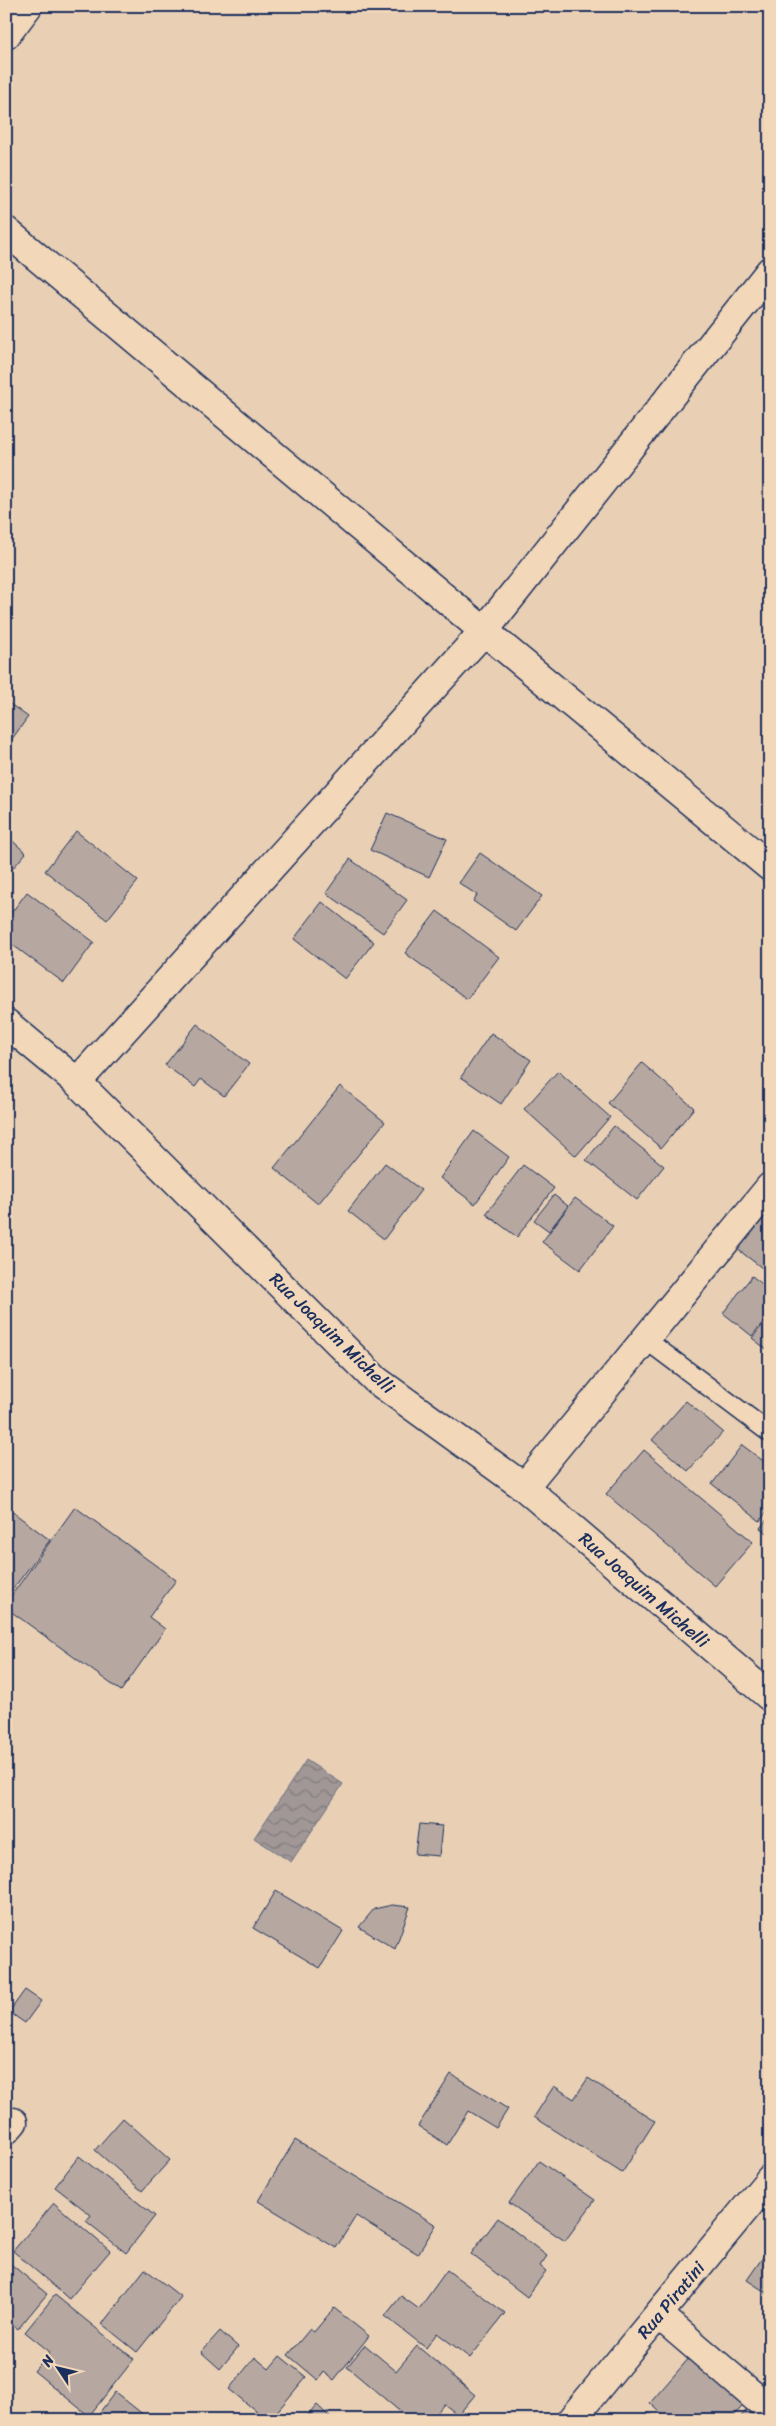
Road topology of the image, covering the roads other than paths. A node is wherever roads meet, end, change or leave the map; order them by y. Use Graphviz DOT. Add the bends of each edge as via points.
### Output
graph roads {
  1 [pos="28,6"];
  2 [pos="6,35"];
  3 [pos="6,231"];
  4 [pos="770,270"];
  5 [pos="484,631"];
  6 [pos="770,867"];
  7 [pos="6,1023"];
  8 [pos="77,1082"];
  9 [pos="770,1187"];
  10 [pos="645,1339"];
  11 [pos="770,1433"];
  12 [pos="524,1487"];
  13 [pos="770,1698"];
  14 [pos="770,2179"];
  15 [pos="659,2315"];
  16 [pos="770,2410"];
  17 [pos="571,2420"];
  1 -- 2 [label="street"];
  3 -- 5 [label="street"];
  4 -- 5 [label="street"];
  5 -- 6 [label="street"];
  5 -- 8 [label="street"];
  7 -- 8 [label="street, Rua Joaquim Michelli"];
  8 -- 12 [label="street, Rua Joaquim Michelli" via="376,1380"];
  9 -- 10 [label="street"];
  10 -- 11 [label="lane"];
  10 -- 12 [label="street"];
  12 -- 13 [label="street, Rua Joaquim Michelli"];
  14 -- 15 [label="street, Rua Piratini"];
  15 -- 16 [label="street"];
  15 -- 17 [label="street, Rua Piratini"];
}
